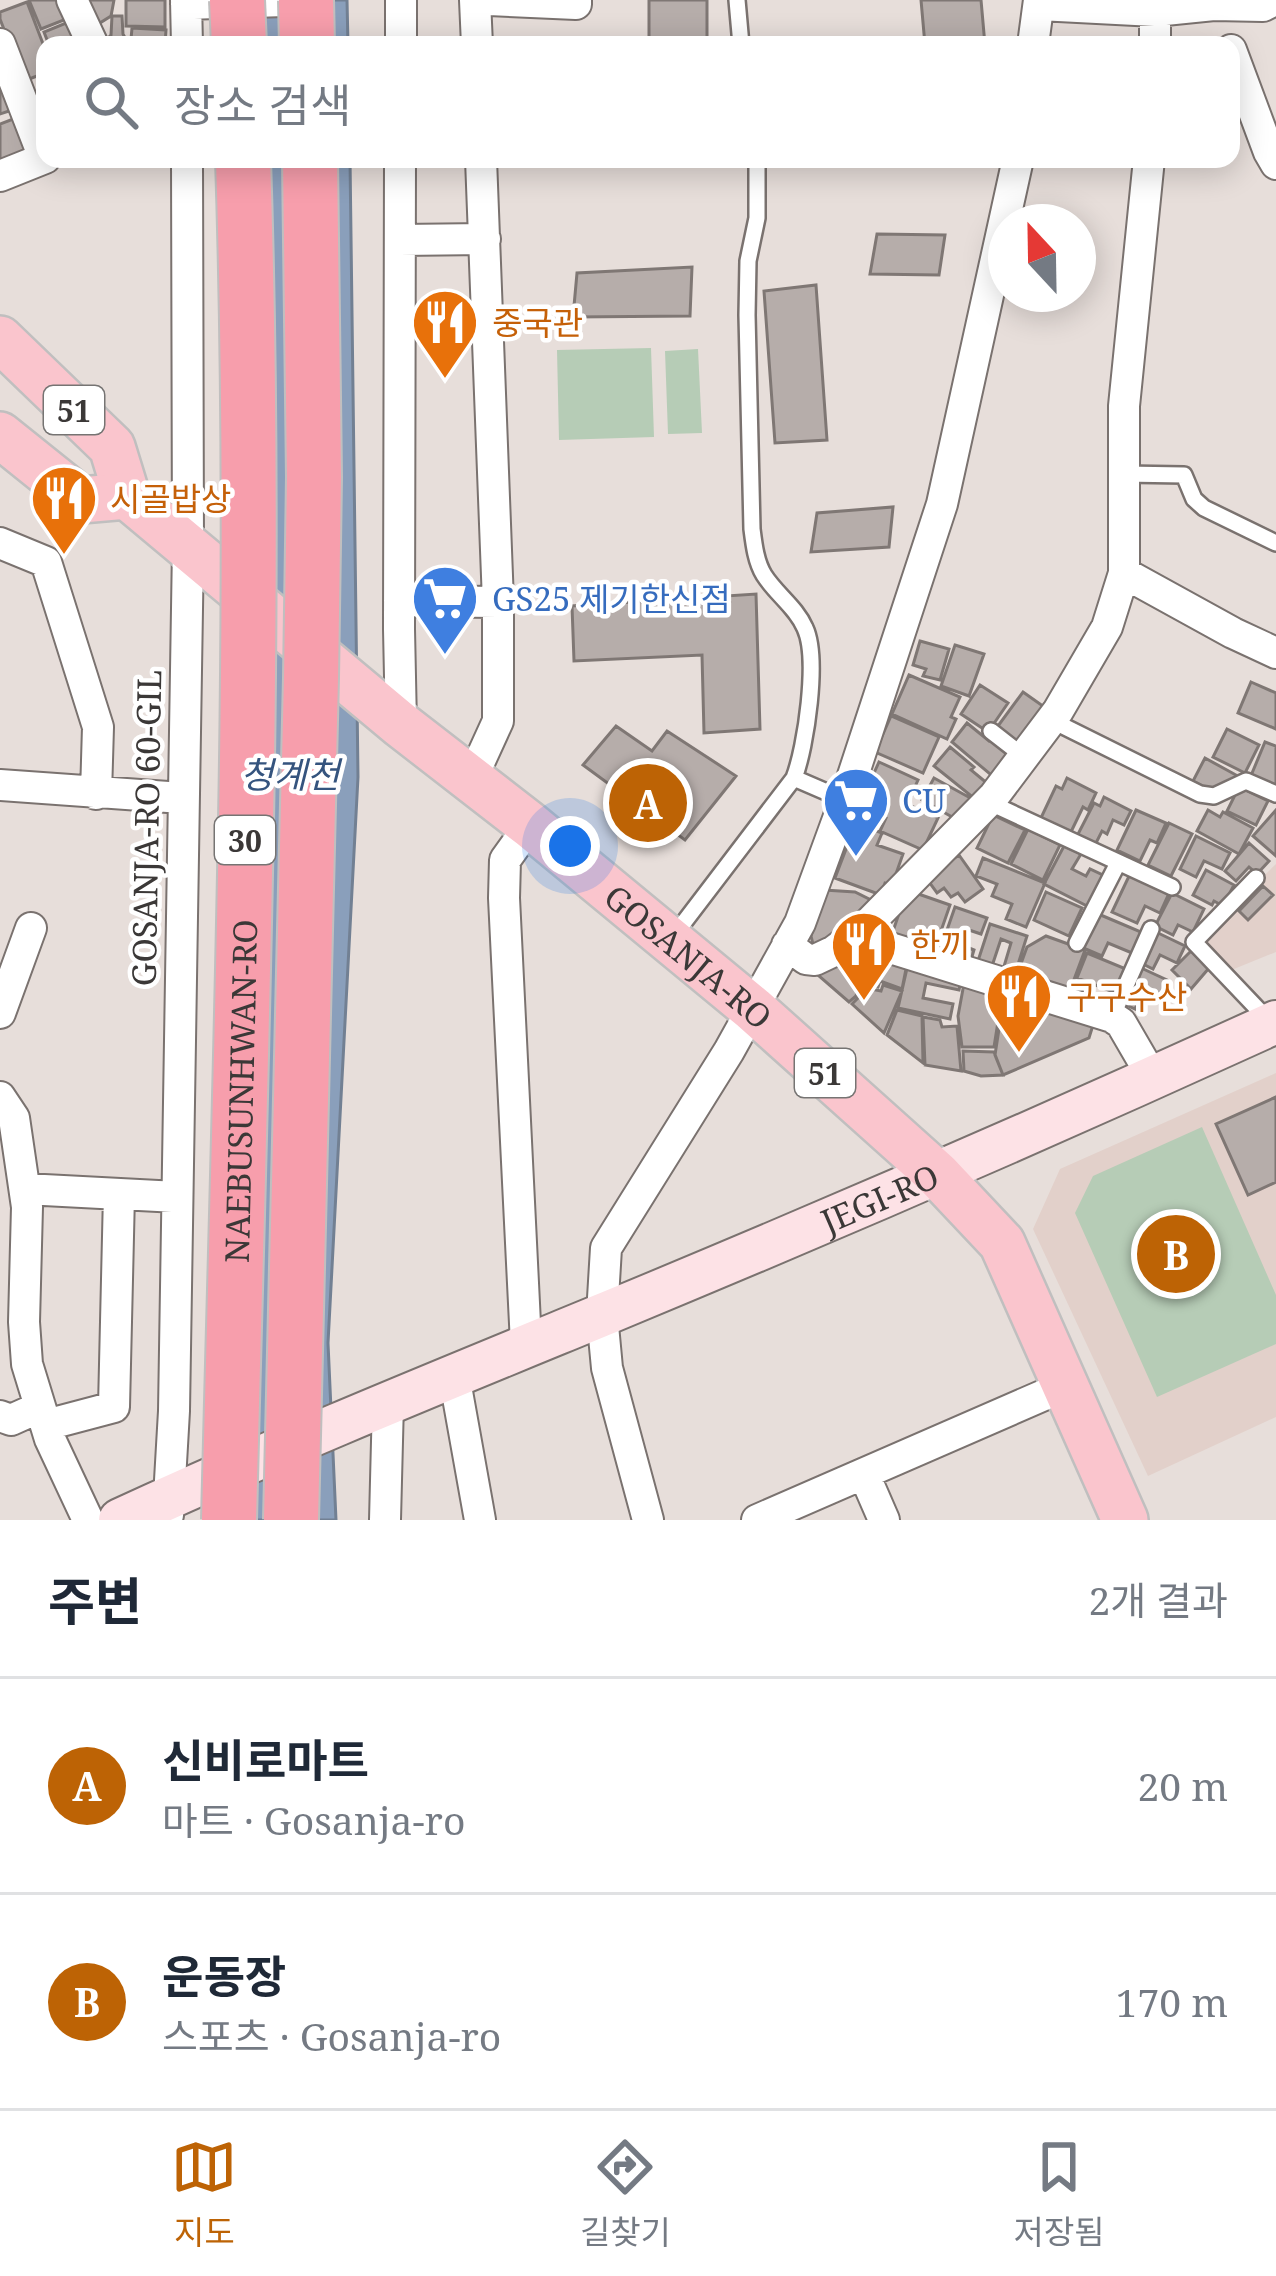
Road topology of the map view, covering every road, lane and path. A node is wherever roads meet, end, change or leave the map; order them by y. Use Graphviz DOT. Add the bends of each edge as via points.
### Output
graph roads {
  1 [pos="72,0"];
  2 [pos="306,0"];
  3 [pos="315,0"];
  4 [pos="401,0"];
  5 [pos="475,0"];
  6 [pos="489,0"];
  7 [pos="576,0"];
  8 [pos="737,0"];
  9 [pos="1275,0"];
  10 [pos="202,2"];
  11 [pos="1039,2"];
  12 [pos="1214,5"];
  13 [pos="1155,6"];
  14 [pos="89,36"];
  15 [pos="190,36"];
  16 [pos="231,36"];
  17 [pos="307,36"];
  18 [pos="401,36"];
  19 [pos="477,36"];
  20 [pos="740,36"];
  21 [pos="1035,36"];
  22 [pos="1226,36"];
  23 [pos="0,44"];
  24 [pos="1240,74"];
  25 [pos="36,135"];
  26 [pos="36,162"];
  27 [pos="1276,164"];
  28 [pos="187,168"];
  29 [pos="243,168"];
  30 [pos="310,168"];
  31 [pos="400,168"];
  32 [pos="482,168"];
  33 [pos="757,168"];
  34 [pos="1016,168"];
  35 [pos="1148,168"];
  36 [pos="0,176"];
  37 [pos="485,239"];
  38 [pos="400,240"];
  39 [pos="0,339"];
  40 [pos="0,435"];
  41 [pos="1124,474"];
  42 [pos="127,496"];
  43 [pos="0,543"];
  44 [pos="1276,543"];
  45 [pos="188,547"];
  46 [pos="1124,573"];
  47 [pos="399,601"];
  48 [pos="498,602"];
  49 [pos="1276,653"];
  50 [pos="1051,720"];
  51 [pos="401,725"];
  52 [pos="991,731"];
  53 [pos="1024,757"];
  54 [pos="472,778"];
  55 [pos="794,778"];
  56 [pos="0,785"];
  57 [pos="96,794"];
  58 [pos="1276,794"];
  59 [pos="182,799"];
  60 [pos="844,800"];
  61 [pos="988,802"];
  62 [pos="530,825"];
  63 [pos="1118,863"];
  64 [pos="1256,878"];
  65 [pos="1172,887"];
  66 [pos="31,928"];
  67 [pos="1151,929"];
  68 [pos="855,937"];
  69 [pos="670,940"];
  70 [pos="1077,943"];
  71 [pos="787,945"];
  72 [pos="753,1009"];
  73 [pos="0,1013"];
  74 [pos="1112,1017"];
  75 [pos="1274,1023"];
  76 [pos="1153,1078"];
  77 [pos="0,1097"];
  78 [pos="937,1174"];
  79 [pos="25,1189"];
  80 [pos="119,1194"];
  81 [pos="177,1197"];
  82 [pos="602,1315"];
  83 [pos="526,1344"];
  84 [pos="454,1375"];
  85 [pos="1067,1385"];
  86 [pos="380,1405"];
  87 [pos="0,1416"];
  88 [pos="43,1416"];
  89 [pos="864,1474"];
  90 [pos="188,1507"];
  91 [pos="88,1520"];
  92 [pos="120,1520"];
  93 [pos="291,1520"];
  94 [pos="385,1520"];
  95 [pos="480,1520"];
  96 [pos="648,1520"];
  97 [pos="761,1520"];
  98 [pos="884,1520"];
  99 [pos="1125,1520"];
  1 -- 14 [label="street"];
  2 -- 17 [label="highway, bridge"];
  3 -- 10 [label="street, bridge"];
  4 -- 18 [label="street"];
  5 -- 19 [label="street"];
  6 -- 7 [label="street"];
  8 -- 20 [label="lane"];
  9 -- 12 [label="street"];
  10 -- 15 [label="street"];
  10 -- 16 [label="highway, bridge"];
  11 -- 13 [label="street"];
  11 -- 21 [label="street"];
  12 -- 13 [label="street"];
  12 -- 22 [label="street"];
  23 -- 25 [label="street"];
  24 -- 27 [label="street"];
  26 -- 36 [label="street"];
  28 -- 45 [label="street, GOSANJA-RO 60-GIL"];
  29 -- 90 [label="highway, NAEBUSUNHWAN-RO / 30, bridge" via="245,853"];
  30 -- 93 [label="highway, NAEBUSUNHWAN-RO / 30, bridge" via="313,521"];
  31 -- 38 [label="street"];
  32 -- 37 [label="street"];
  33 -- 55 [label="lane" via="747,315 752,530 763,574 808,632 808,719"];
  34 -- 60 [label="street" via="942,504"];
  35 -- 41 [label="street"];
  37 -- 38 [label="street"];
  37 -- 48 [label="street"];
  38 -- 47 [label="street"];
  39 -- 42 [label="main road, GOSANJA-RO / 51" via="112,448"];
  40 -- 42 [label="main road, 51" via="81,500"];
  41 -- 44 [label="lane" via="1184,476 1198,504"];
  41 -- 46 [label="street"];
  42 -- 45 [label="main road, GOSANJA-RO / 51"];
  43 -- 57 [label="street" via="46,562 98,727"];
  45 -- 51 [label="main road, GOSANJA-RO / 51, bridge"];
  45 -- 59 [label="street, GOSANJA-RO 60-GIL"];
  46 -- 49 [label="street"];
  46 -- 50 [label="street" via="1107,627"];
  47 -- 48 [label="street"];
  47 -- 51 [label="street"];
  48 -- 54 [label="street" via="498,722"];
  50 -- 53 [label="street"];
  50 -- 58 [label="lane" via="1201,794 1246,781"];
  51 -- 54 [label="main road, GOSANJA-RO / 51"];
  52 -- 53 [label="lane"];
  53 -- 61 [label="street"];
  54 -- 62 [label="main road, GOSANJA-RO / 51"];
  55 -- 60 [label="lane"];
  55 -- 69 [label="lane"];
  56 -- 57 [label="street"];
  57 -- 59 [label="street"];
  59 -- 81 [label="street, GOSANJA-RO 60-GIL"];
  60 -- 71 [label="street"];
  61 -- 63 [label="lane"];
  61 -- 68 [label="street"];
  62 -- 69 [label="main road, GOSANJA-RO / 51"];
  62 -- 83 [label="street" via="505,860 504,898"];
  63 -- 65 [label="lane"];
  63 -- 70 [label="lane"];
  64 -- 75 [label="lane" via="1194,942"];
  66 -- 73 [label="street"];
  67 -- 74 [label="lane"];
  68 -- 71 [label="street" via="815,960"];
  68 -- 74 [label="street"];
  69 -- 72 [label="main road, GOSANJA-RO / 51"];
  71 -- 72 [label="street"];
  72 -- 78 [label="main road, GOSANJA-RO / 51"];
  72 -- 82 [label="street" via="606,1248"];
  74 -- 76 [label="street"];
  75 -- 76 [label="main road, JEGI-RO"];
  76 -- 78 [label="main road, JEGI-RO"];
  77 -- 79 [label="street" via="14,1118"];
  78 -- 82 [label="main road, JEGI-RO"];
  78 -- 85 [label="main road, GOSANJA-RO / 51" via="1002,1243"];
  79 -- 80 [label="street"];
  79 -- 88 [label="street" via="27,1364"];
  80 -- 81 [label="street"];
  80 -- 88 [label="street" via="114,1407"];
  81 -- 90 [label="street, GOSANJA-RO 60-GIL" via="174,1411"];
  82 -- 83 [label="main road, JEGI-RO"];
  82 -- 96 [label="street" via="607,1368"];
  83 -- 84 [label="main road, JEGI-RO"];
  84 -- 86 [label="main road, JEGI-RO"];
  84 -- 95 [label="street"];
  85 -- 89 [label="street"];
  85 -- 99 [label="main road, GOSANJA-RO / 51"];
  86 -- 90 [label="main road, JEGI-RO, bridge"];
  86 -- 94 [label="street"];
  87 -- 88 [label="street"];
  88 -- 91 [label="street"];
  89 -- 97 [label="street"];
  89 -- 98 [label="street"];
  90 -- 92 [label="main road"];
}
